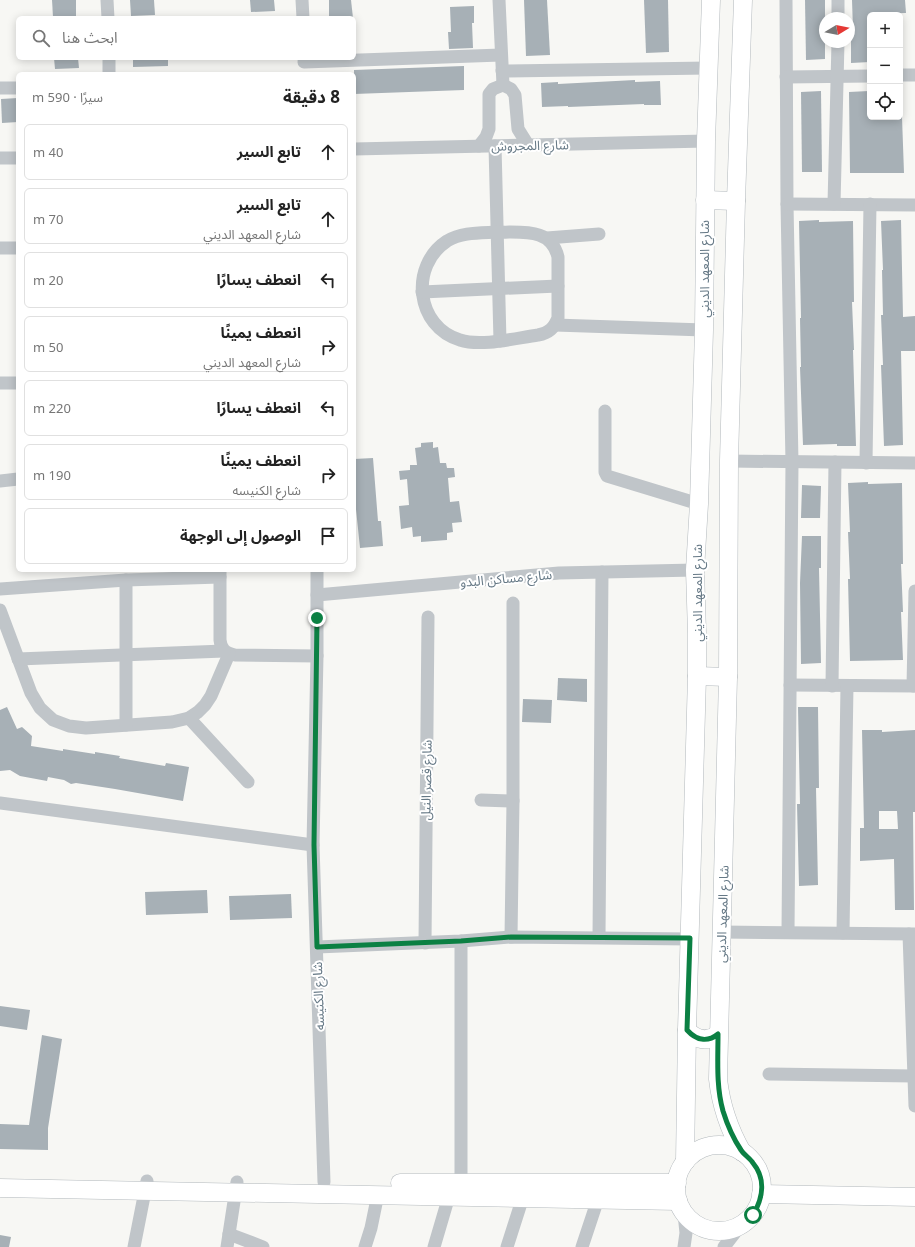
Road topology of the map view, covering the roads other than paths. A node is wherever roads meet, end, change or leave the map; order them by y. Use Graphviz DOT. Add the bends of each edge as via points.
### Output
graph roads {
  1 [pos="107,0"];
  2 [pos="302,0"];
  3 [pos="499,0"];
  4 [pos="711,0"];
  5 [pos="743,0"];
  6 [pos="786,0"];
  7 [pos="838,0"];
  8 [pos="838,12"];
  9 [pos="108,16"];
  10 [pos="303,16"];
  11 [pos="838,48"];
  12 [pos="501,55"];
  13 [pos="109,60"];
  14 [pos="304,65"];
  15 [pos="708,68"];
  16 [pos="502,71"];
  17 [pos="109,72"];
  18 [pos="903,75"];
  19 [pos="915,75"];
  20 [pos="837,76"];
  21 [pos="867,76"];
  22 [pos="786,77"];
  23 [pos="503,85"];
  24 [pos="0,88"];
  25 [pos="16,88"];
  26 [pos="706,141"];
  27 [pos="528,145"];
  28 [pos="479,146"];
  29 [pos="495,146"];
  30 [pos="356,149"];
  31 [pos="0,158"];
  32 [pos="16,158"];
  33 [pos="705,200"];
  34 [pos="736,201"];
  35 [pos="787,204"];
  36 [pos="834,204"];
  37 [pos="870,204"];
  38 [pos="915,205"];
  39 [pos="497,232"];
  40 [pos="599,234"];
  41 [pos="547,238"];
  42 [pos="0,248"];
  43 [pos="16,248"];
  44 [pos="558,286"];
  45 [pos="499,289"];
  46 [pos="422,292"];
  47 [pos="555,325"];
  48 [pos="704,330"];
  49 [pos="500,341"];
  50 [pos="0,383"];
  51 [pos="16,383"];
  52 [pos="605,411"];
  53 [pos="700,461"];
  54 [pos="730,461"];
  55 [pos="792,462"];
  56 [pos="835,462"];
  57 [pos="866,463"];
  58 [pos="915,463"];
  59 [pos="16,479"];
  60 [pos="0,481"];
  61 [pos="699,504"];
  62 [pos="695,570"];
  63 [pos="317,572"];
  64 [pos="602,572"];
  65 [pos="220,574"];
  66 [pos="126,580"];
  67 [pos="0,589"];
  68 [pos="915,590"];
  69 [pos="317,595"];
  70 [pos="512,602"];
  71 [pos="0,610"];
  72 [pos="428,617"];
  73 [pos="226,652"];
  74 [pos="126,655"];
  75 [pos="317,656"];
  76 [pos="18,659"];
  77 [pos="697,676"];
  78 [pos="728,677"];
  79 [pos="790,685"];
  80 [pos="832,686"];
  81 [pos="847,686"];
  82 [pos="914,686"];
  83 [pos="189,718"];
  84 [pos="126,725"];
  85 [pos="248,782"];
  86 [pos="481,800"];
  87 [pos="513,801"];
  88 [pos="0,803"];
  89 [pos="314,845"];
  90 [pos="721,932"];
  91 [pos="788,932"];
  92 [pos="843,933"];
  93 [pos="912,934"];
  94 [pos="511,937"];
  95 [pos="599,938"];
  96 [pos="690,938"];
  97 [pos="461,941"];
  98 [pos="424,943"];
  99 [pos="317,947"];
  100 [pos="687,1030"];
  101 [pos="718,1034"];
  102 [pos="769,1074"];
  103 [pos="914,1076"];
  104 [pos="915,1106"];
  105 [pos="742,1152"];
  106 [pos="685,1162"];
  107 [pos="0,1177"];
  108 [pos="324,1182"];
  109 [pos="461,1183"];
  110 [pos="146,1185"];
  111 [pos="237,1187"];
  112 [pos="0,1188"];
  113 [pos="378,1194"];
  114 [pos="761,1194"];
  115 [pos="449,1196"];
  116 [pos="523,1197"];
  117 [pos="915,1197"];
  118 [pos="598,1199"];
  119 [pos="680,1199"];
  120 [pos="740,1226"];
  121 [pos="228,1241"];
  122 [pos="134,1247"];
  123 [pos="263,1247"];
  124 [pos="365,1247"];
  125 [pos="434,1247"];
  126 [pos="507,1247"];
  127 [pos="582,1247"];
  128 [pos="684,1247"];
  129 [pos="724,1247"];
  1 -- 9 [label="street"];
  2 -- 10 [label="street"];
  3 -- 12 [label="street"];
  4 -- 15 [label="street, شارع المعهد الديني"];
  5 -- 34 [label="street, شارع المعهد الديني"];
  6 -- 22 [label="street"];
  7 -- 8 [label="street"];
  11 -- 20 [label="street"];
  12 -- 14 [label="street"];
  12 -- 16 [label="street"];
  13 -- 17 [label="street"];
  15 -- 16 [label="street"];
  15 -- 26 [label="street, شارع المعهد الديني"];
  16 -- 23 [label="street"];
  18 -- 19 [label="street"];
  20 -- 21 [label="street"];
  20 -- 22 [label="street"];
  20 -- 36 [label="street"];
  22 -- 35 [label="street"];
  23 -- 27 [label="street" via="515,95 517,126"];
  23 -- 28 [label="street" via="493,89 489,94 489,129"];
  24 -- 25 [label="street"];
  26 -- 27 [label="street, شارع المجروش"];
  26 -- 33 [label="street, شارع المعهد الديني"];
  27 -- 29 [label="street, شارع المجروش"];
  28 -- 29 [label="street, شارع المجروش"];
  28 -- 30 [label="street, شارع المجروش"];
  29 -- 39 [label="street"];
  31 -- 32 [label="street"];
  33 -- 34 [label="street"];
  33 -- 48 [label="street, شارع المعهد الديني"];
  34 -- 54 [label="street, شارع المعهد الديني"];
  35 -- 36 [label="street"];
  35 -- 55 [label="street"];
  36 -- 37 [label="street"];
  37 -- 38 [label="street"];
  37 -- 57 [label="street"];
  39 -- 41 [label="street" via="532,233"];
  39 -- 45 [label="street"];
  39 -- 46 [label="street" via="458,236 439,248 429,261 423,276"];
  40 -- 41 [label="street"];
  41 -- 44 [label="street" via="553,244 558,257"];
  42 -- 43 [label="street"];
  44 -- 45 [label="street"];
  44 -- 47 [label="street"];
  45 -- 46 [label="street"];
  45 -- 49 [label="street"];
  46 -- 49 [label="street" via="424,305 430,317 448,335 472,343"];
  47 -- 48 [label="street"];
  47 -- 49 [label="street" via="545,334"];
  48 -- 53 [label="street, شارع المعهد الديني"];
  50 -- 51 [label="street"];
  52 -- 61 [label="street" via="607,476"];
  53 -- 54 [label="street"];
  53 -- 61 [label="street, شارع المعهد الديني"];
  54 -- 55 [label="street"];
  54 -- 78 [label="street, شارع المعهد الديني"];
  55 -- 56 [label="street"];
  55 -- 79 [label="street"];
  56 -- 57 [label="street"];
  56 -- 80 [label="street"];
  57 -- 58 [label="street"];
  59 -- 60 [label="street"];
  61 -- 62 [label="street, شارع المعهد الديني"];
  62 -- 64 [label="street, شارع مساكن البدو"];
  62 -- 77 [label="street, شارع المعهد الديني"];
  63 -- 69 [label="street, شارع الكنيسه"];
  64 -- 69 [label="street, شارع مساكن البدو" via="559,573"];
  64 -- 95 [label="street"];
  65 -- 66 [label="street"];
  65 -- 73 [label="street" via="220,640"];
  66 -- 67 [label="street"];
  66 -- 74 [label="street"];
  68 -- 82 [label="street"];
  69 -- 75 [label="street, شارع الكنيسه"];
  70 -- 87 [label="street"];
  71 -- 76 [label="street"];
  72 -- 98 [label="street, شارع قصر النيل"];
  73 -- 74 [label="street"];
  73 -- 75 [label="street"];
  73 -- 83 [label="street" via="211,696 198,712"];
  74 -- 76 [label="street"];
  74 -- 84 [label="street"];
  75 -- 89 [label="street, شارع الكنيسه"];
  76 -- 84 [label="street" via="31,693 40,708 53,720 69,726 86,728"];
  77 -- 78 [label="street"];
  77 -- 96 [label="street, شارع المعهد الديني"];
  78 -- 90 [label="street, شارع المعهد الديني"];
  79 -- 80 [label="street"];
  79 -- 91 [label="street"];
  80 -- 81 [label="street"];
  81 -- 82 [label="street"];
  81 -- 92 [label="street"];
  83 -- 84 [label="street" via="172,722"];
  83 -- 85 [label="street"];
  86 -- 87 [label="street"];
  87 -- 94 [label="street"];
  88 -- 89 [label="street"];
  89 -- 99 [label="street, شارع الكنيسه"];
  90 -- 91 [label="street"];
  90 -- 101 [label="street, شارع المعهد الديني"];
  91 -- 92 [label="street"];
  92 -- 93 [label="street"];
  93 -- 103 [label="street"];
  94 -- 95 [label="street"];
  94 -- 97 [label="street"];
  95 -- 96 [label="street"];
  96 -- 100 [label="street, شارع المعهد الديني"];
  97 -- 98 [label="street"];
  97 -- 109 [label="street"];
  98 -- 99 [label="street"];
  99 -- 108 [label="street, شارع الكنيسه"];
  100 -- 101 [label="street" via="700,1040 710,1039"];
  100 -- 106 [label="street, شارع المعهد الديني"];
  101 -- 105 [label="street, شارع المعهد الديني" via="720,1094 728,1124"];
  102 -- 103 [label="street"];
  103 -- 104 [label="street"];
  105 -- 106 [label="street" via="725,1146 707,1147"];
  105 -- 114 [label="street" via="759,1172"];
  106 -- 119 [label="street" via="681,1170"];
  107 -- 110 [label="street"];
  108 -- 109 [label="street"];
  108 -- 111 [label="street"];
  109 -- 119 [label="street"];
  110 -- 111 [label="street"];
  110 -- 112 [label="street"];
  110 -- 122 [label="street"];
  111 -- 113 [label="street"];
  111 -- 121 [label="street"];
  113 -- 115 [label="street"];
  113 -- 124 [label="street"];
  114 -- 117 [label="street"];
  114 -- 120 [label="street" via="753,1215"];
  115 -- 116 [label="street"];
  115 -- 125 [label="street"];
  116 -- 118 [label="street"];
  116 -- 126 [label="street"];
  118 -- 119 [label="street"];
  118 -- 127 [label="street"];
  119 -- 120 [label="street" via="690,1220 697,1225 714,1231"];
  119 -- 128 [label="street" via="686,1233"];
  120 -- 129 [label="street"];
  121 -- 123 [label="street"];
}
